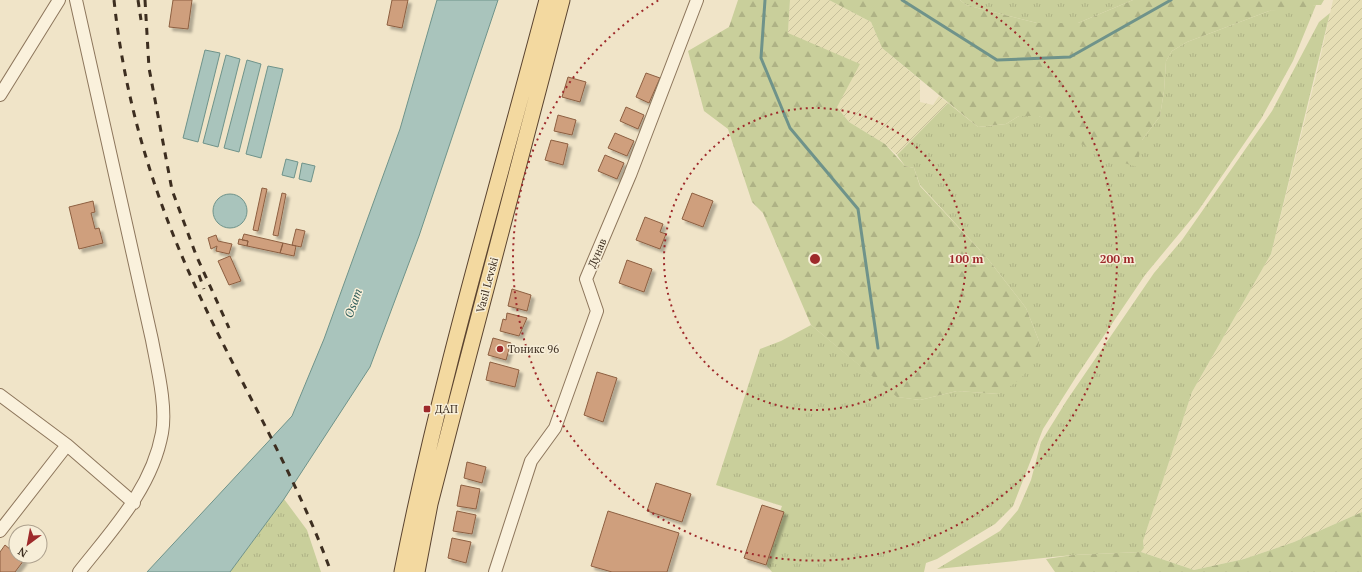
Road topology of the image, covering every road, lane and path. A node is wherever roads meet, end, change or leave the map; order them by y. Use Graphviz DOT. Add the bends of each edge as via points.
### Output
graph roads {
  1 [pos="59,0"];
  2 [pos="76,0"];
  3 [pos="547,0"];
  4 [pos="562,0"];
  5 [pos="698,0"];
  6 [pos="0,95"];
  7 [pos="0,395"];
  8 [pos="67,445"];
  9 [pos="134,503"];
  10 [pos="0,531"];
  11 [pos="80,572"];
  12 [pos="402,572"];
  13 [pos="417,572"];
  14 [pos="495,572"];
  1 -- 6 [label="street"];
  2 -- 9 [label="street" via="162,394 162,432 151,471"];
  3 -- 12 [label="main road, Vasil Levski" via="439,406 416,499"];
  4 -- 13 [label="main road, Vasil Levski" via="430,504"];
  5 -- 14 [label="street, Дунав" via="630,175 586,279 597,311 555,428 531,461"];
  7 -- 8 [label="street"];
  8 -- 9 [label="street"];
  8 -- 10 [label="street"];
  9 -- 11 [label="street"];
}
